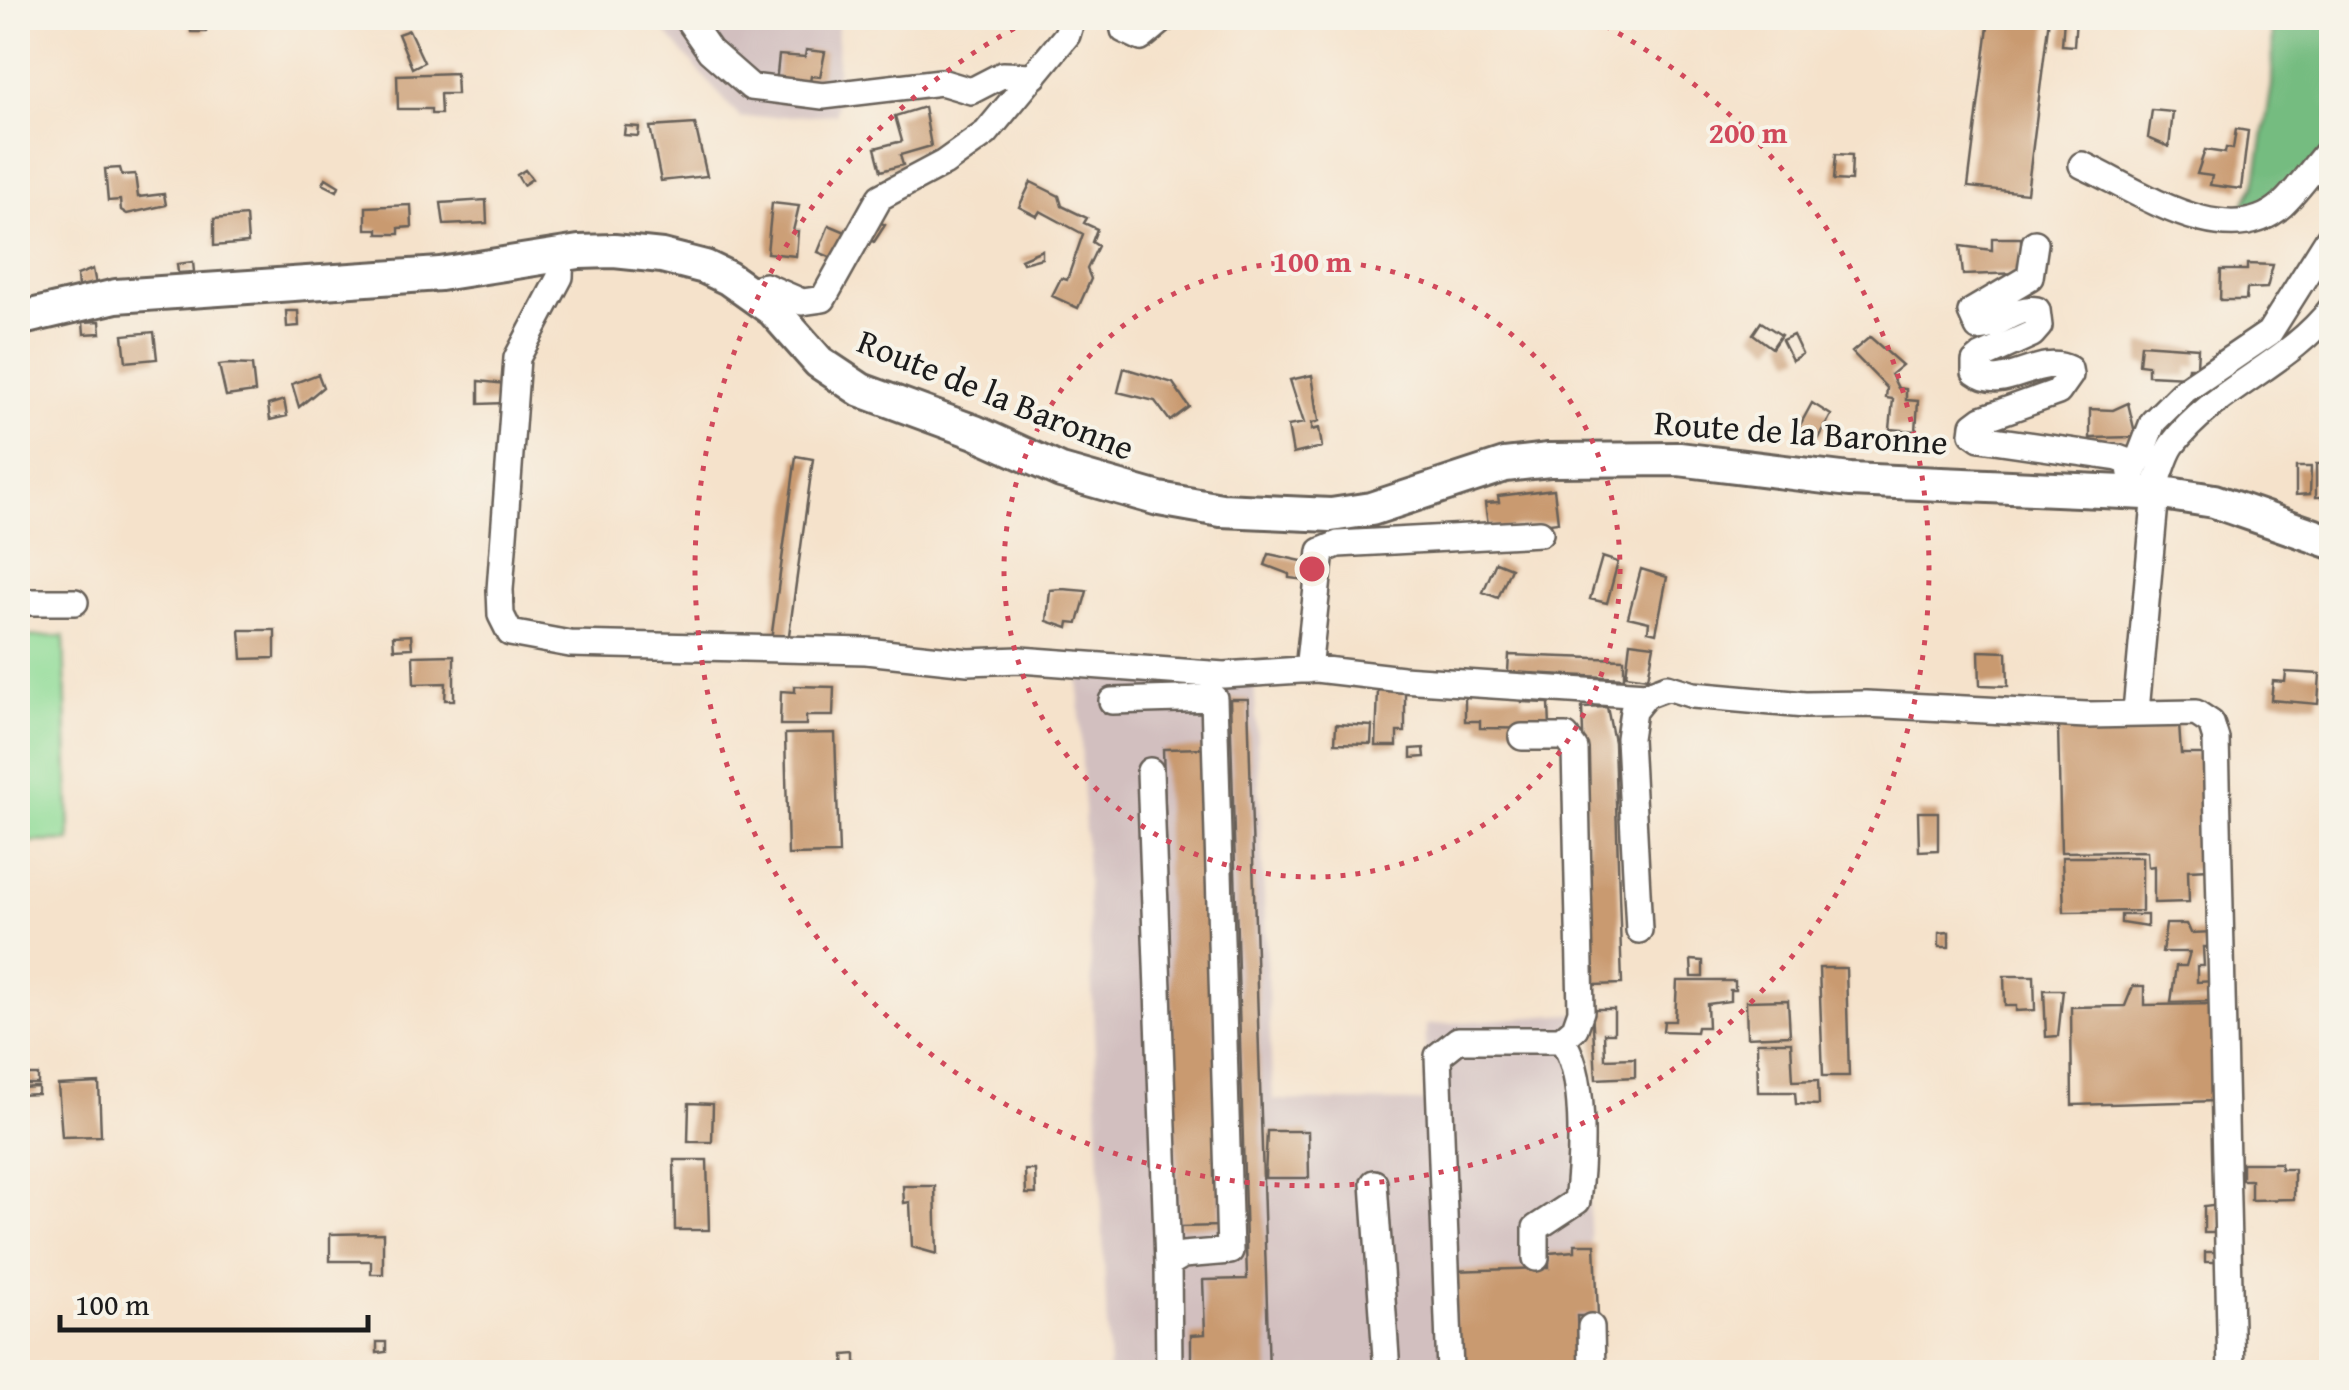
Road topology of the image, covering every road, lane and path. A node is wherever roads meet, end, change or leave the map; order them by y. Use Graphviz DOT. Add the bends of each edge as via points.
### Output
graph roads {
  1 [pos="687,18"];
  2 [pos="1072,18"];
  3 [pos="1122,18"];
  4 [pos="1165,18"];
  5 [pos="1034,76"];
  6 [pos="2332,146"];
  7 [pos="2082,165"];
  8 [pos="2332,233"];
  9 [pos="2035,242"];
  10 [pos="561,254"];
  11 [pos="748,292"];
  12 [pos="2332,308"];
  13 [pos="18,318"];
  14 [pos="2142,485"];
  15 [pos="1540,534"];
  16 [pos="2332,542"];
  17 [pos="18,602"];
  18 [pos="75,602"];
  19 [pos="1308,670"];
  20 [pos="1646,695"];
  21 [pos="1112,701"];
  22 [pos="2136,710"];
  23 [pos="1522,738"];
  24 [pos="1150,771"];
  25 [pos="1639,930"];
  26 [pos="1562,1040"];
  27 [pos="1374,1184"];
  28 [pos="1536,1258"];
  29 [pos="1168,1264"];
  30 [pos="1591,1327"];
  31 [pos="1169,1372"];
  32 [pos="1387,1372"];
  33 [pos="1450,1372"];
  34 [pos="1592,1372"];
  35 [pos="2231,1372"];
  1 -- 5 [label="street" via="751,87 822,96 941,82 971,91 1002,75"];
  2 -- 5 [label="street" via="1067,35"];
  3 -- 4 [label="street" via="1124,30 1141,38"];
  5 -- 11 [label="street" via="986,133 880,197 823,300 802,302 765,286"];
  6 -- 7 [label="street" via="2281,206 2241,223 2185,213"];
  8 -- 14 [label="street" via="2269,333 2185,390 2153,422"];
  9 -- 14 [label="street" via="2030,277 1971,312 1978,328 1986,328 2038,310 2039,326 1981,357 1975,372 1992,380 2054,364 2069,369 2066,386 1982,420 1973,433 2118,458 2129,462"];
  10 -- 11 [label="main road, Route de la Baronne" via="662,256 706,267"];
  10 -- 13 [label="main road, Route de la Baronne" via="454,273 116,296"];
  10 -- 19 [label="street" via="560,277 517,358 500,590 510,633 570,644 866,650 1149,671"];
  11 -- 14 [label="main road, Route de la Baronne" via="819,362 860,390 1060,471 1222,510 1284,516 1372,509 1505,465 1549,460 1679,459 1869,481"];
  12 -- 14 [label="street" via="2318,326 2218,401 2170,446"];
  14 -- 16 [label="main road, Route de la Baronne" via="2214,500"];
  14 -- 22 [label="street"];
  15 -- 19 [label="street" via="1338,544 1321,551"];
  17 -- 18 [label="street"];
  19 -- 20 [label="street"];
  20 -- 22 [label="street" via="1667,686 1692,695 1804,705 2087,715"];
  20 -- 25 [label="street" via="1633,710 1628,738"];
  21 -- 29 [label="street" via="1214,698 1230,1252 1183,1255"];
  22 -- 35 [label="street" via="2196,713 2216,739"];
  23 -- 26 [label="street" via="1566,736 1575,750 1581,1011"];
  24 -- 29 [label="street"];
  26 -- 28 [label="street" via="1577,1077 1580,1177 1577,1201 1536,1228"];
  26 -- 33 [label="street" via="1458,1040 1438,1056"];
  27 -- 32 [label="street"];
  29 -- 31 [label="street"];
  30 -- 34 [label="street"];
}
